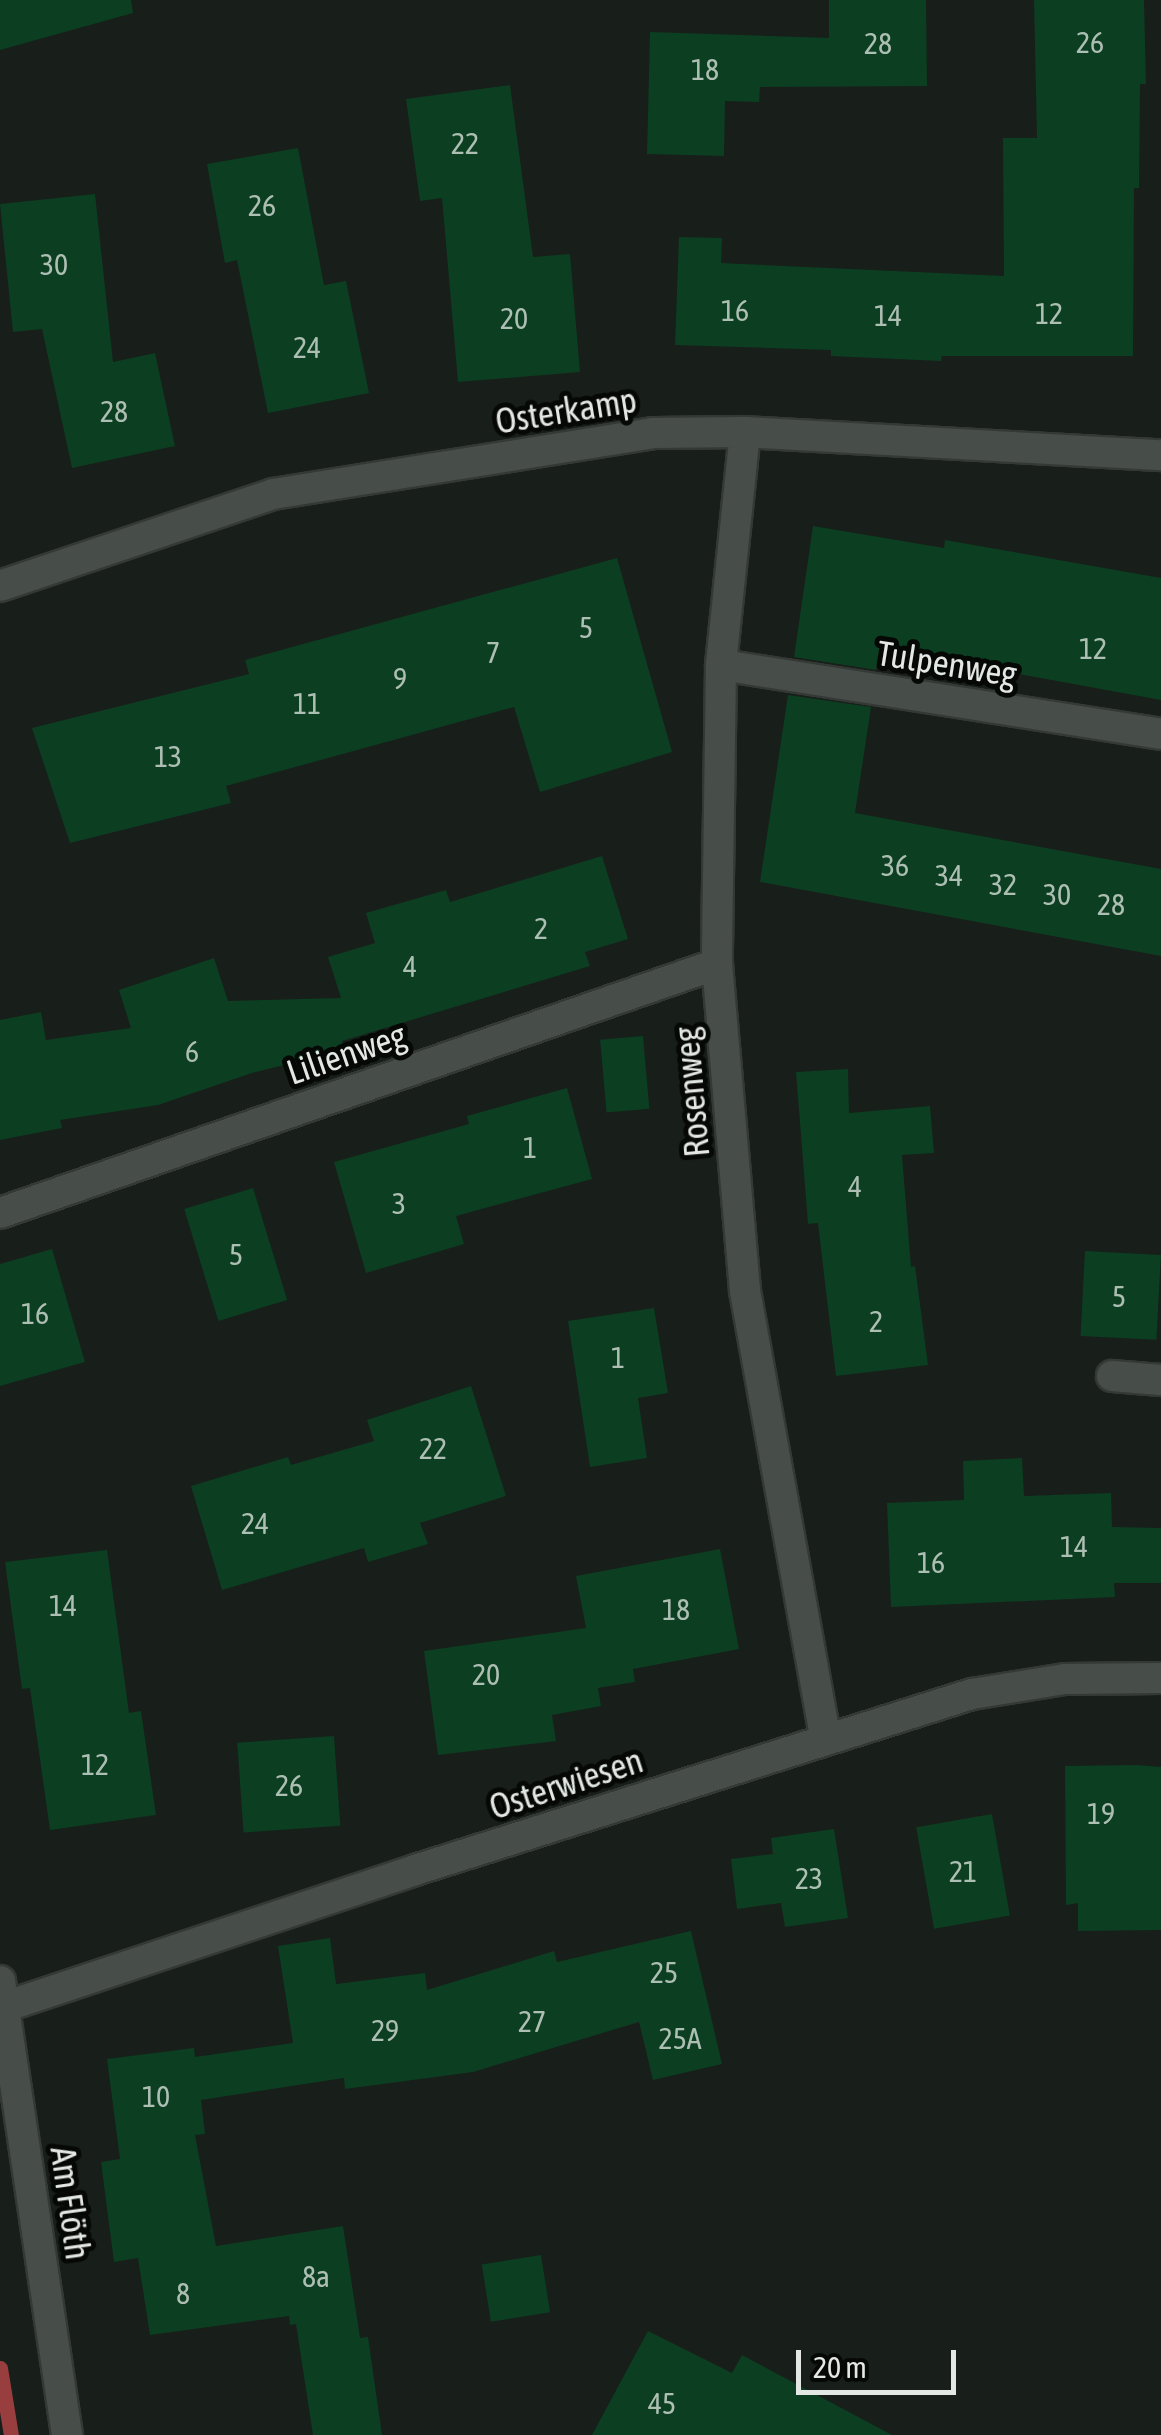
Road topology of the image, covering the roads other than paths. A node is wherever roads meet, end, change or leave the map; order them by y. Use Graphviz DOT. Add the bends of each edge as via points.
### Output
graph roads {
  1 [pos="745,432"];
  2 [pos="1161,455"];
  3 [pos="0,586"];
  4 [pos="721,665"];
  5 [pos="1161,734"];
  6 [pos="718,964"];
  7 [pos="0,1213"];
  8 [pos="1112,1376"];
  9 [pos="1161,1380"];
  10 [pos="1161,1678"];
  11 [pos="826,1739"];
  12 [pos="2,1994"];
  13 [pos="67,2435"];
  1 -- 2 [label="street, Osterkamp"];
  1 -- 3 [label="street, Osterkamp" via="653,433 273,494"];
  1 -- 4 [label="street, Rosenweg"];
  4 -- 5 [label="street, Tulpenweg"];
  4 -- 6 [label="street, Rosenweg"];
  6 -- 7 [label="street, Lilienweg"];
  6 -- 11 [label="street, Rosenweg" via="745,1291"];
  8 -- 9 [label="street"];
  10 -- 11 [label="street, Osterwiesen" via="1065,1680 972,1694"];
  11 -- 12 [label="street, Osterwiesen"];
  12 -- 13 [label="street, Am Flöth"];
}
